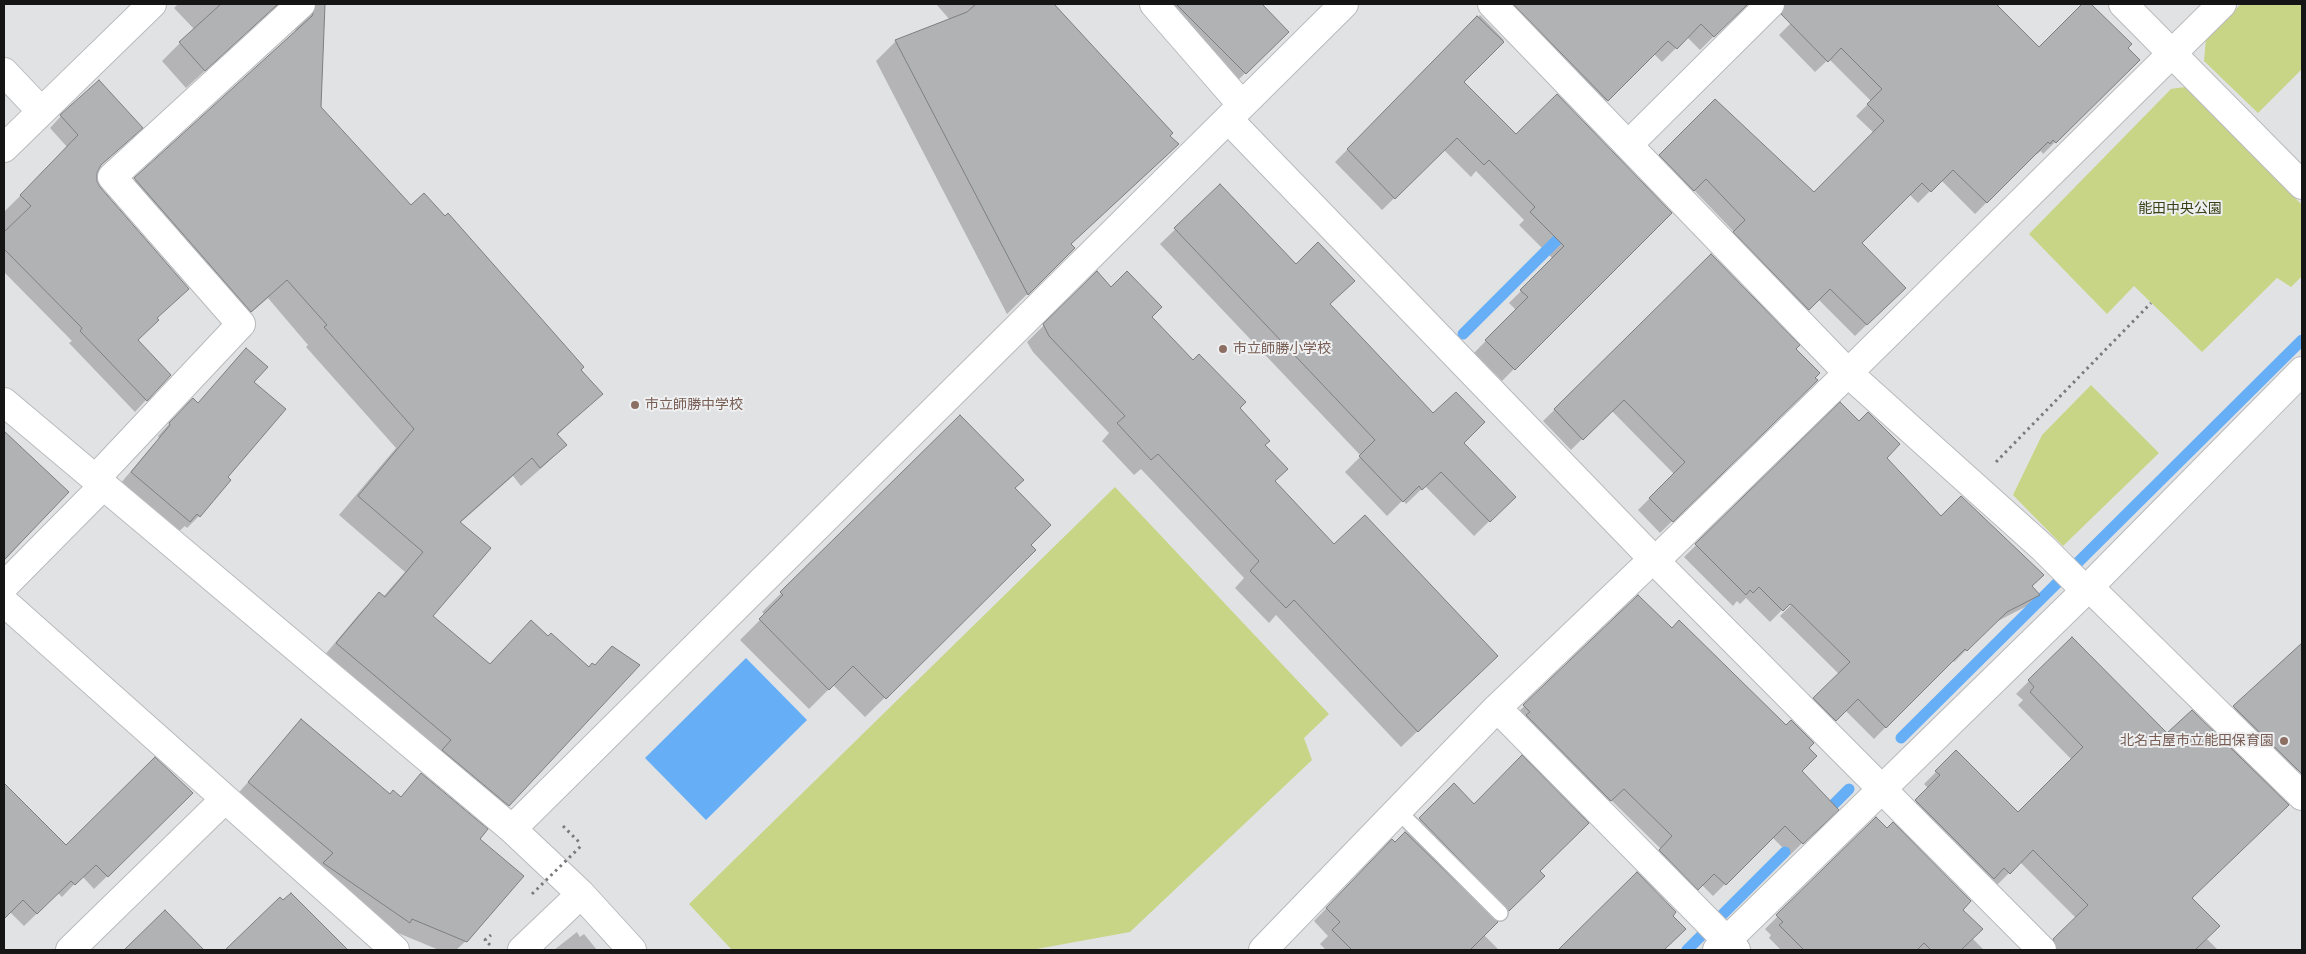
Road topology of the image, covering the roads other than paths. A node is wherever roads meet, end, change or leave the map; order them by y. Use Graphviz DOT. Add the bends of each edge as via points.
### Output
graph roads {
  1 [pos="152,4"];
  2 [pos="301,4"];
  3 [pos="1154,4"];
  4 [pos="1344,4"];
  5 [pos="1492,4"];
  6 [pos="1770,4"];
  7 [pos="2123,4"];
  8 [pos="2222,4"];
  9 [pos="2172,54"];
  10 [pos="4,72"];
  11 [pos="41,111"];
  12 [pos="1235,112"];
  13 [pos="1628,145"];
  14 [pos="4,148"];
  15 [pos="2302,185"];
  16 [pos="2302,371"];
  17 [pos="1848,374"];
  18 [pos="4,402"];
  19 [pos="100,481"];
  20 [pos="1654,560"];
  21 [pos="2077,581"];
  22 [pos="4,586"];
  23 [pos="4,602"];
  24 [pos="1497,708"];
  25 [pos="1881,789"];
  26 [pos="2302,796"];
  27 [pos="225,799"];
  28 [pos="1398,811"];
  29 [pos="512,829"];
  30 [pos="581,894"];
  31 [pos="1500,913"];
  32 [pos="1720,939"];
  33 [pos="1269,949"];
  34 [pos="70,950"];
  35 [pos="394,950"];
  36 [pos="522,950"];
  37 [pos="632,950"];
  38 [pos="2042,950"];
  1 -- 11 [label="street"];
  2 -- 19 [label="street" via="112,177 241,324"];
  3 -- 12 [label="street"];
  4 -- 12 [label="street"];
  5 -- 13 [label="street"];
  6 -- 13 [label="street"];
  7 -- 9 [label="street"];
  8 -- 9 [label="street"];
  9 -- 15 [label="street"];
  9 -- 17 [label="street"];
  10 -- 11 [label="street"];
  11 -- 14 [label="street"];
  12 -- 20 [label="street"];
  12 -- 29 [label="street"];
  13 -- 17 [label="street"];
  16 -- 21 [label="street"];
  17 -- 20 [label="street"];
  17 -- 21 [label="street"];
  18 -- 19 [label="street"];
  19 -- 22 [label="street"];
  19 -- 29 [label="street"];
  20 -- 24 [label="street"];
  20 -- 25 [label="street"];
  21 -- 25 [label="street"];
  21 -- 26 [label="street"];
  23 -- 27 [label="street"];
  24 -- 28 [label="street"];
  24 -- 32 [label="street"];
  25 -- 32 [label="street"];
  25 -- 38 [label="street"];
  27 -- 34 [label="street"];
  27 -- 35 [label="street"];
  28 -- 31 [label="lane"];
  28 -- 33 [label="street"];
  29 -- 30 [label="street"];
  30 -- 36 [label="street"];
  30 -- 37 [label="street"];
}
